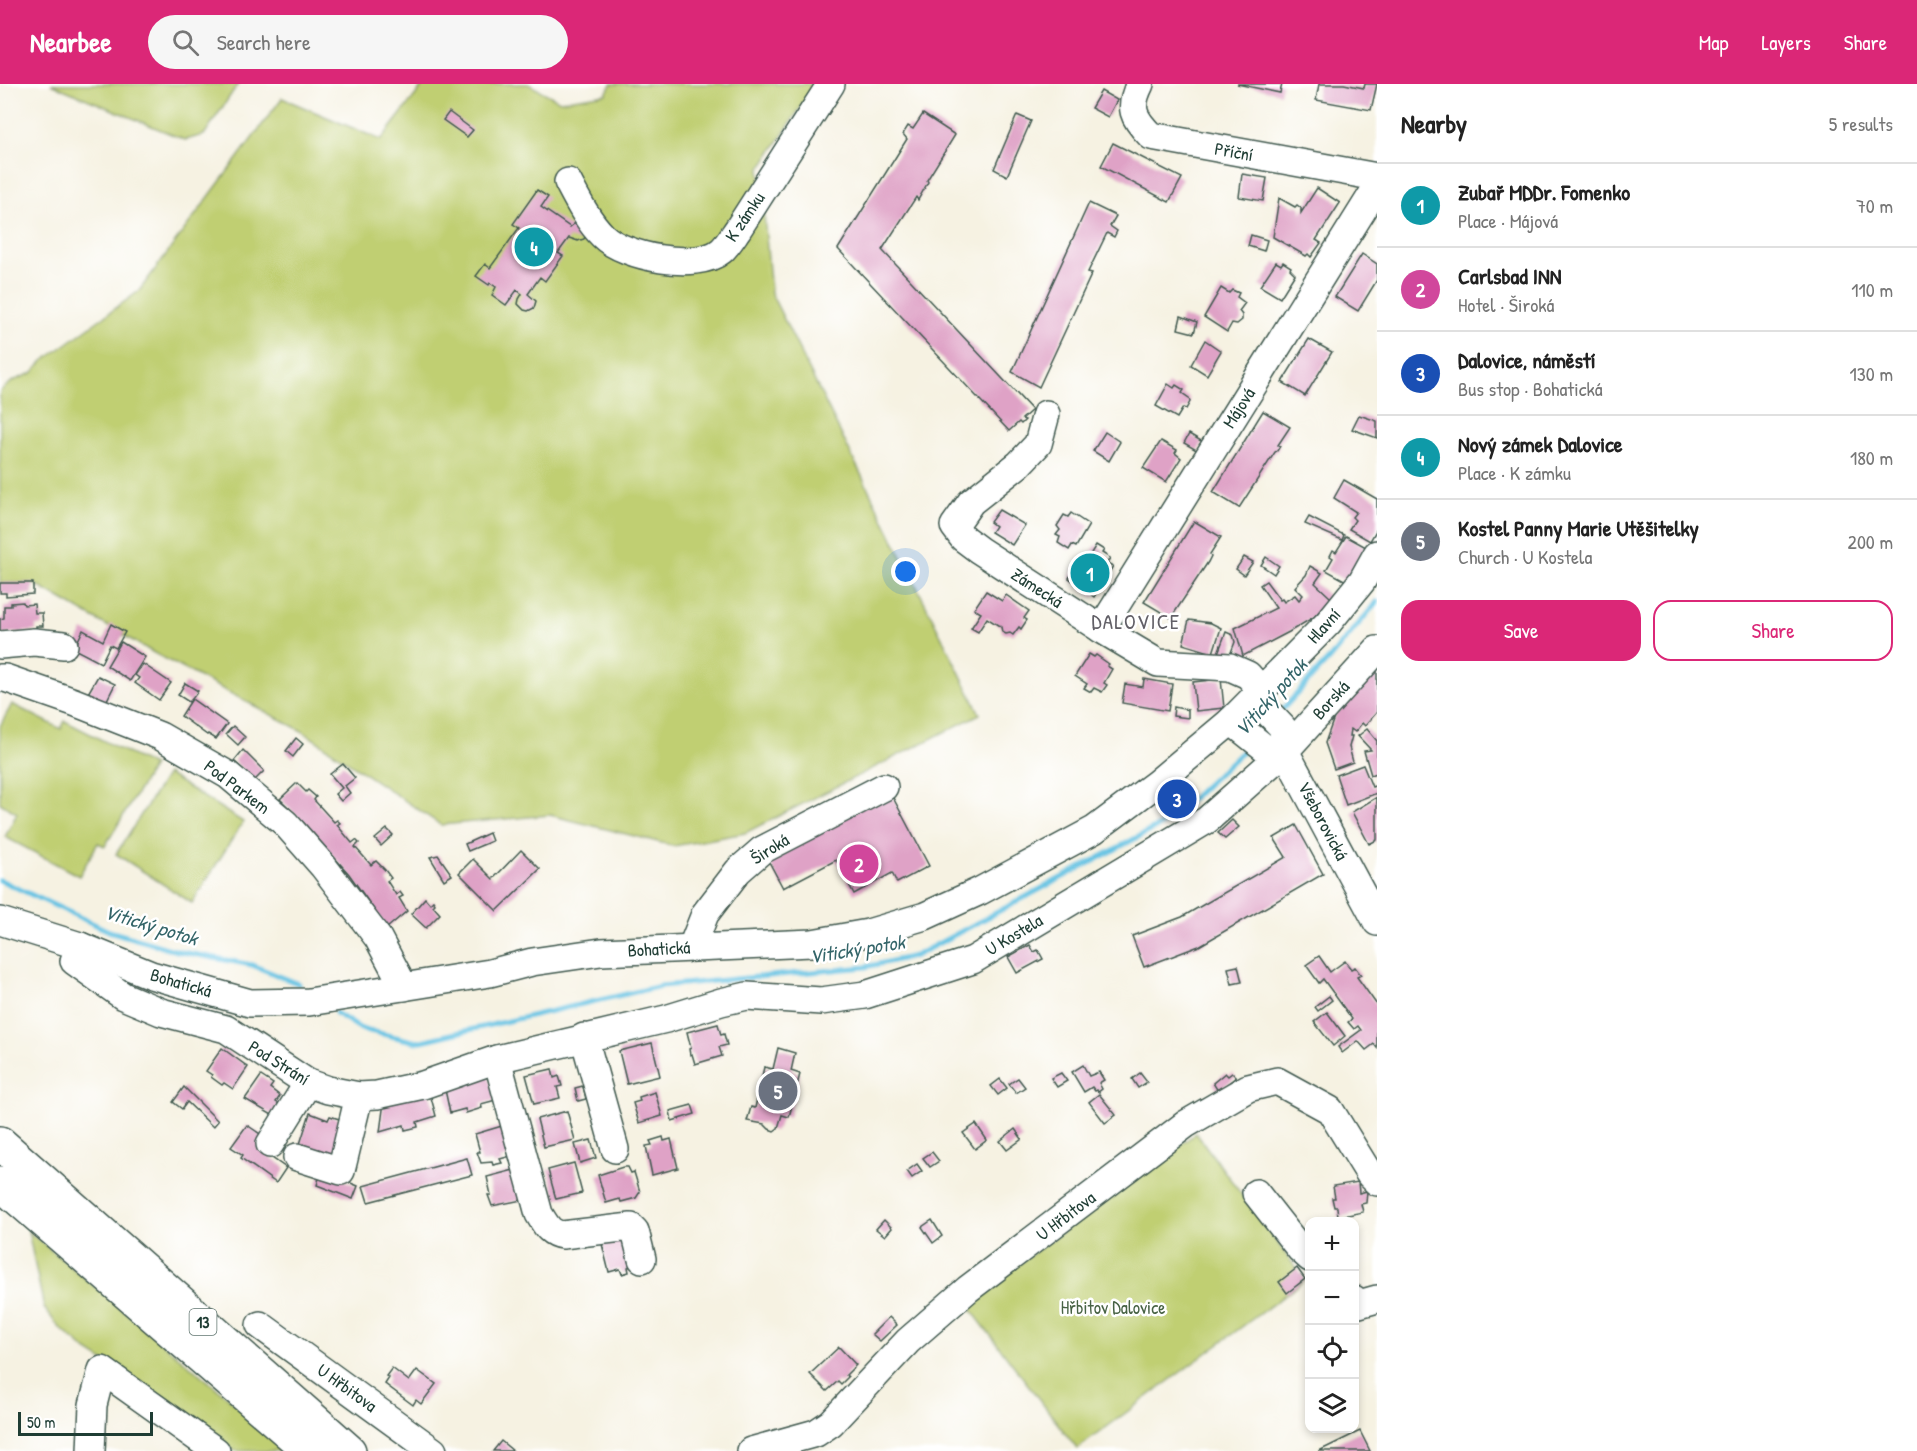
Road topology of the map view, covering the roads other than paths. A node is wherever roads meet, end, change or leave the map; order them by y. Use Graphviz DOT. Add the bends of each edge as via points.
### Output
graph roads {
  1 [pos="831,84"];
  2 [pos="1140,84"];
  3 [pos="1377,177"];
  4 [pos="568,182"];
  5 [pos="1377,187"];
  6 [pos="1046,414"];
  7 [pos="1377,554"];
  8 [pos="1101,629"];
  9 [pos="0,645"];
  10 [pos="64,645"];
  11 [pos="1377,650"];
  12 [pos="0,678"];
  13 [pos="1263,699"];
  14 [pos="1237,726"];
  15 [pos="1278,743"];
  16 [pos="884,787"];
  17 [pos="0,921"];
  18 [pos="1377,922"];
  19 [pos="692,947"];
  20 [pos="77,954"];
  21 [pos="404,987"];
  22 [pos="699,1009"];
  23 [pos="584,1037"];
  24 [pos="497,1059"];
  25 [pos="308,1083"];
  26 [pos="359,1096"];
  27 [pos="0,1143"];
  28 [pos="270,1144"];
  29 [pos="615,1149"];
  30 [pos="297,1157"];
  31 [pos="1377,1182"];
  32 [pos="0,1183"];
  33 [pos="1256,1193"];
  34 [pos="47,1203"];
  35 [pos="1305,1254"];
  36 [pos="642,1259"];
  37 [pos="1377,1299"];
  38 [pos="1359,1304"];
  39 [pos="260,1324"];
  40 [pos="91,1451"];
  41 [pos="216,1451"];
  42 [pos="310,1451"];
  43 [pos="349,1451"];
  44 [pos="433,1451"];
  45 [pos="751,1451"];
  1 -- 4 [label="street, K zámku" via="738,229 721,251 704,258 649,257 604,238 583,211"];
  2 -- 3 [label="street, Příční" via="1133,99 1135,120 1151,136"];
  5 -- 8 [label="street, Májová"];
  6 -- 8 [label="street, Zámecká" via="1038,444 970,502 954,526 979,550"];
  7 -- 13 [label="street, Hlavní" via="1362,581"];
  8 -- 13 [label="street, Zámecká" via="1158,663 1230,667 1248,675"];
  9 -- 10 [label="street"];
  11 -- 15 [label="street, Borská"];
  12 -- 21 [label="street, Pod Parkem" via="160,736 228,775 285,823 323,866 378,938"];
  13 -- 14 [label="street, Bohatická"];
  13 -- 15 [label="street, Zámecká"];
  14 -- 15 [label="street"];
  14 -- 19 [label="street, Bohatická" via="1094,830 925,916 868,933 812,943"];
  15 -- 18 [label="street, Všeborovická"];
  15 -- 22 [label="street, U Kostela" via="1207,820 973,960 865,995 821,1001 747,996"];
  16 -- 19 [label="street, Široká" via="762,850 738,871 705,914"];
  17 -- 20 [label="street, Bohatická"];
  19 -- 21 [label="street, Bohatická" via="601,952"];
  20 -- 21 [label="street, Bohatická" via="250,1003 309,1002"];
  20 -- 25 [label="street, Pod Strání" via="123,996 161,1012 226,1029"];
  22 -- 23 [label="street, Pod Strání"];
  23 -- 24 [label="street, Pod Strání"];
  23 -- 29 [label="street"];
  24 -- 26 [label="street, Pod Strání" via="423,1085"];
  24 -- 36 [label="street" via="539,1214 549,1230 562,1235 631,1227"];
  25 -- 26 [label="street, Pod Strání"];
  25 -- 28 [label="street"];
  26 -- 30 [label="street" via="341,1171"];
  27 -- 34 [label="highway, 13"];
  31 -- 45 [label="street, U Hřbitova" via="1330,1110 1277,1080 1248,1088 1186,1124 969,1289 908,1341 831,1423 816,1433"];
  32 -- 34 [label="highway, 13"];
  33 -- 35 [label="street"];
  34 -- 42 [label="highway, 13"];
  34 -- 43 [label="highway, 13"];
  37 -- 38 [label="street"];
  39 -- 44 [label="street, U Hřbitova"];
  40 -- 41 [label="street" via="93,1405 102,1370"];
}
